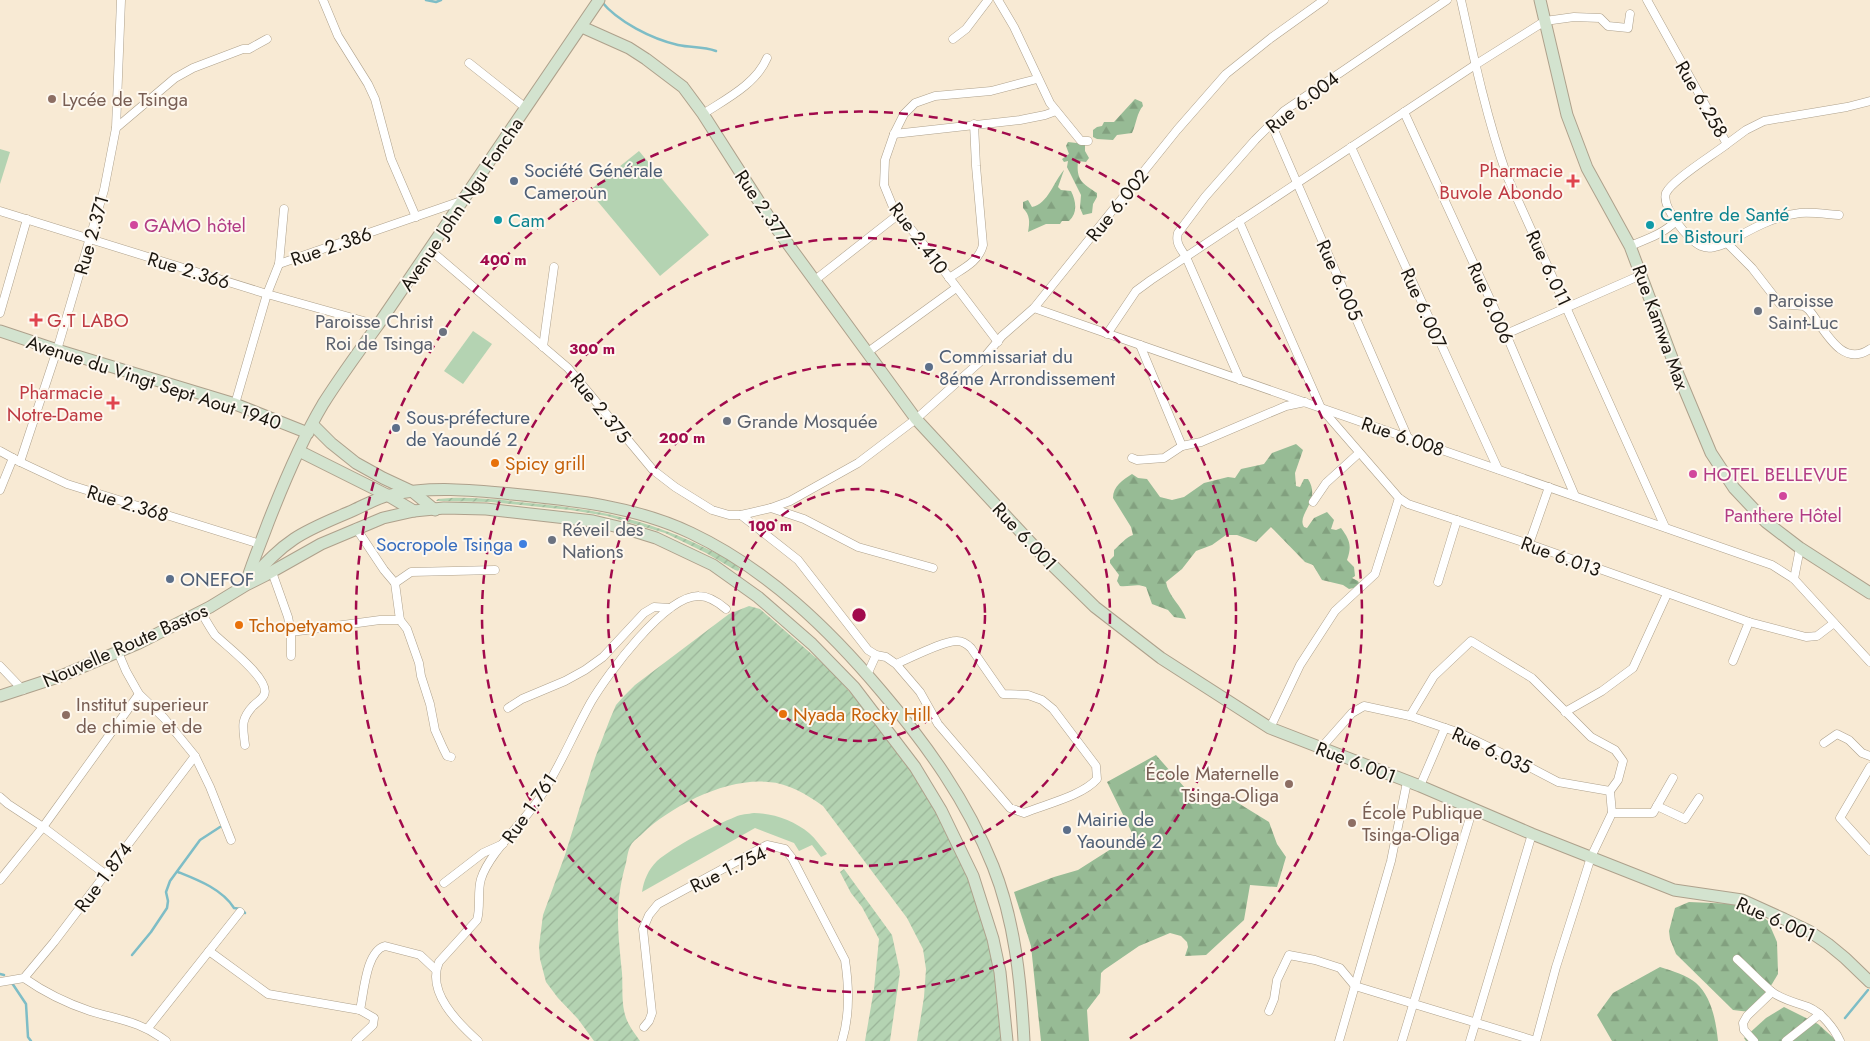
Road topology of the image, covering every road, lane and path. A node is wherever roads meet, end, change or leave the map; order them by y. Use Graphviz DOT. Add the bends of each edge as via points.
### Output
graph roads {
  1 [pos="121,0"];
  2 [pos="323,0"];
  3 [pos="599,0"];
  4 [pos="988,0"];
  5 [pos="998,0"];
  6 [pos="1324,0"];
  7 [pos="1447,0"];
  8 [pos="1461,0"];
  9 [pos="1540,0"];
  10 [pos="1647,0"];
  11 [pos="1630,14"];
  12 [pos="1545,20"];
  13 [pos="582,27"];
  14 [pos="953,39"];
  15 [pos="267,40"];
  16 [pos="767,58"];
  17 [pos="469,63"];
  18 [pos="1475,65"];
  19 [pos="1037,79"];
  20 [pos="1870,101"];
  21 [pos="526,108"];
  22 [pos="1056,111"];
  23 [pos="1404,112"];
  24 [pos="703,114"];
  25 [pos="1271,123"];
  26 [pos="974,124"];
  27 [pos="116,128"];
  28 [pos="894,134"];
  29 [pos="1088,141"];
  30 [pos="1727,144"];
  31 [pos="1351,147"];
  32 [pos="1297,183"];
  33 [pos="464,200"];
  34 [pos="284,209"];
  35 [pos="0,211"];
  36 [pos="899,214"];
  37 [pos="1839,215"];
  38 [pos="416,217"];
  39 [pos="26,219"];
  40 [pos="1676,221"];
  41 [pos="1239,222"];
  42 [pos="90,239"];
  43 [pos="1727,243"];
  44 [pos="1630,246"];
  45 [pos="429,249"];
  46 [pos="1186,257"];
  47 [pos="279,264"];
  48 [pos="554,266"];
  49 [pos="1641,275"];
  50 [pos="948,278"];
  51 [pos="815,280"];
  52 [pos="956,288"];
  53 [pos="267,294"];
  54 [pos="1567,307"];
  55 [pos="1034,308"];
  56 [pos="0,313"];
  57 [pos="378,326"];
  58 [pos="0,331"];
  59 [pos="1107,334"];
  60 [pos="1506,334"];
  61 [pos="998,342"];
  62 [pos="1140,345"];
  63 [pos="543,347"];
  64 [pos="1870,349"];
  65 [pos="57,350"];
  66 [pos="868,352"];
  67 [pos="1240,380"];
  68 [pos="1305,402"];
  69 [pos="235,404"];
  70 [pos="1321,408"];
  71 [pos="916,418"];
  72 [pos="310,429"];
  73 [pos="1408,438"];
  74 [pos="1182,446"];
  75 [pos="299,450"];
  76 [pos="0,451"];
  77 [pos="1359,453"];
  78 [pos="1132,458"];
  79 [pos="16,460"];
  80 [pos="1498,469"];
  81 [pos="1549,487"];
  82 [pos="0,490"];
  83 [pos="413,492"];
  84 [pos="387,495"];
  85 [pos="1574,496"];
  86 [pos="1399,498"];
  87 [pos="1313,502"];
  88 [pos="771,508"];
  89 [pos="435,510"];
  90 [pos="414,511"];
  91 [pos="740,515"];
  92 [pos="1457,520"];
  93 [pos="1665,527"];
  94 [pos="356,528"];
  95 [pos="260,544"];
  96 [pos="1529,544"];
  97 [pos="1800,548"];
  98 [pos="933,568"];
  99 [pos="495,570"];
  100 [pos="272,572"];
  101 [pos="1794,579"];
  102 [pos="1438,582"];
  103 [pos="395,583"];
  104 [pos="246,585"];
  105 [pos="1870,593"];
  106 [pos="1667,594"];
  107 [pos="670,608"];
  108 [pos="726,609"];
  109 [pos="201,612"];
  110 [pos="400,620"];
  111 [pos="1749,622"];
  112 [pos="1834,623"];
  113 [pos="291,632"];
  114 [pos="118,652"];
  115 [pos="876,655"];
  116 [pos="290,656"];
  117 [pos="1733,661"];
  118 [pos="1870,662"];
  119 [pos="896,664"];
  120 [pos="0,666"];
  121 [pos="868,675"];
  122 [pos="23,690"];
  123 [pos="140,694"];
  124 [pos="0,696"];
  125 [pos="508,708"];
  126 [pos="1565,712"];
  127 [pos="1410,716"];
  128 [pos="1270,728"];
  129 [pos="1445,728"];
  130 [pos="1824,743"];
  131 [pos="245,744"];
  132 [pos="1322,748"];
  133 [pos="195,756"];
  134 [pos="1870,756"];
  135 [pos="451,757"];
  136 [pos="1870,768"];
  137 [pos="1673,778"];
  138 [pos="1407,782"];
  139 [pos="1420,786"];
  140 [pos="1610,791"];
  141 [pos="0,797"];
  142 [pos="1699,798"];
  143 [pos="1657,806"];
  144 [pos="1473,808"];
  145 [pos="1612,813"];
  146 [pos="43,827"];
  147 [pos="1532,834"];
  148 [pos="231,840"];
  149 [pos="504,844"];
  150 [pos="1870,851"];
  151 [pos="1591,857"];
  152 [pos="105,874"];
  153 [pos="0,880"];
  154 [pos="444,883"];
  155 [pos="240,912"];
  156 [pos="210,951"];
  157 [pos="1737,960"];
  158 [pos="436,970"];
  159 [pos="24,978"];
  160 [pos="0,982"];
  161 [pos="1870,982"];
  162 [pos="1355,986"];
  163 [pos="1772,992"];
  164 [pos="1414,1004"];
  165 [pos="360,1010"];
  166 [pos="1269,1010"];
  167 [pos="1820,1014"];
  168 [pos="1475,1022"];
  169 [pos="644,1027"];
  170 [pos="148,1028"];
  171 [pos="166,1041"];
  172 [pos="356,1041"];
  173 [pos="478,1041"];
  174 [pos="842,1041"];
  175 [pos="1007,1041"];
  176 [pos="1024,1041"];
  177 [pos="1339,1041"];
  178 [pos="1402,1041"];
  179 [pos="1470,1041"];
  180 [pos="1536,1041"];
  181 [pos="1754,1041"];
  182 [pos="1786,1041"];
  183 [pos="1840,1041"];
  1 -- 27 [label="street, Rue 2.371"];
  2 -- 38 [label="street" via="338,36 375,99 391,159"];
  3 -- 13 [label="main road, Avenue John Ngu Foncha"];
  4 -- 14 [label="street" via="966,29"];
  5 -- 19 [label="street"];
  6 -- 55 [label="street, Rue 6.002" via="1236,65 1208,93"];
  7 -- 25 [label="street, Rue 6.004"];
  8 -- 18 [label="street, Rue 6.011"];
  9 -- 12 [label="main road, Rue Kamwa Max"];
  10 -- 30 [label="street, Rue 6.258"];
  11 -- 12 [label="street" via="1628,28 1608,26 1600,18"];
  12 -- 18 [label="street"];
  12 -- 44 [label="main road, Rue Kamwa Max" via="1566,115 1587,168"];
  13 -- 21 [label="main road, Avenue John Ngu Foncha"];
  13 -- 24 [label="main road, Rue 2.377" via="646,59 683,87"];
  15 -- 27 [label="street" via="175,78"];
  16 -- 24 [label="street" via="762,69 744,87"];
  17 -- 21 [label="street"];
  18 -- 23 [label="street"];
  18 -- 54 [label="street, Rue 6.011" via="1507,176"];
  19 -- 22 [label="street"];
  19 -- 28 [label="street, Rue 2.410" via="991,91 936,96 915,102 904,114"];
  20 -- 30 [label="street, Rue 6.258" via="1764,121"];
  21 -- 33 [label="main road, Avenue John Ngu Foncha"];
  22 -- 26 [label="street" via="1020,120"];
  22 -- 29 [label="street" via="1081,141"];
  23 -- 31 [label="street"];
  23 -- 60 [label="street, Rue 6.006"];
  24 -- 51 [label="main road, Rue 2.377" via="767,214"];
  25 -- 32 [label="street, Rue 6.005"];
  25 -- 46 [label="street, Rue 6.004" via="1178,233 1178,245"];
  26 -- 28 [label="street"];
  26 -- 50 [label="street" via="983,245 976,259"];
  27 -- 42 [label="street, Rue 2.371"];
  28 -- 36 [label="street, Rue 2.410" via="885,160 884,185"];
  30 -- 40 [label="street" via="1673,184 1666,194 1665,203"];
  31 -- 32 [label="street"];
  31 -- 80 [label="street, Rue 6.007"];
  32 -- 41 [label="street"];
  32 -- 73 [label="street, Rue 6.005"];
  33 -- 38 [label="street, Rue 2.386"];
  33 -- 45 [label="main road, Avenue John Ngu Foncha"];
  34 -- 47 [label="street"];
  35 -- 39 [label="street, Rue 2.366"];
  36 -- 50 [label="street, Rue 2.410"];
  36 -- 51 [label="street"];
  37 -- 43 [label="street" via="1800,213 1782,217"];
  38 -- 47 [label="street, Rue 2.386"];
  39 -- 42 [label="street, Rue 2.366"];
  39 -- 56 [label="street"];
  40 -- 43 [label="street" via="1702,247 1712,248"];
  40 -- 44 [label="street" via="1659,234"];
  41 -- 46 [label="street"];
  41 -- 70 [label="street"];
  42 -- 53 [label="street, Rue 2.366"];
  42 -- 65 [label="street, Rue 2.371"];
  43 -- 64 [label="street" via="1780,304 1804,306 1809,310 1840,351 1855,354"];
  44 -- 49 [label="main road, Rue Kamwa Max"];
  45 -- 57 [label="main road, Avenue John Ngu Foncha"];
  45 -- 63 [label="street, Rue 2.375"];
  46 -- 59 [label="street" via="1136,291"];
  46 -- 67 [label="street, Rue 6.004"];
  47 -- 53 [label="street, Rue 2.386"];
  48 -- 63 [label="street"];
  49 -- 54 [label="street"];
  49 -- 97 [label="main road, Rue Kamwa Max" via="1711,453 1750,506"];
  50 -- 52 [label="street, Rue 2.410"];
  51 -- 66 [label="main road, Rue 2.377"];
  52 -- 61 [label="street, Rue 2.410"];
  52 -- 66 [label="street"];
  53 -- 57 [label="street, Rue 2.366"];
  53 -- 69 [label="street, Rue 2.386"];
  54 -- 60 [label="street"];
  54 -- 93 [label="street, Rue 6.011"];
  55 -- 59 [label="street, Rue 6.008"];
  55 -- 61 [label="street, Rue 6.002"];
  57 -- 72 [label="main road, Avenue John Ngu Foncha" via="343,373"];
  58 -- 65 [label="main road, Avenue du Vingt Sept Aout 1940"];
  59 -- 62 [label="street, Rue 6.008"];
  60 -- 85 [label="street, Rue 6.006"];
  61 -- 71 [label="street, Rue 6.002"];
  62 -- 67 [label="street, Rue 6.008"];
  62 -- 74 [label="street"];
  63 -- 91 [label="street, Rue 2.375" via="568,368 653,470 712,510"];
  65 -- 69 [label="main road, Avenue du Vingt Sept Aout 1940"];
  65 -- 79 [label="street, Rue 2.371"];
  66 -- 71 [label="main road, Rue 2.377"];
  67 -- 68 [label="street, Rue 6.008"];
  68 -- 70 [label="street, Rue 6.008"];
  68 -- 74 [label="street" via="1286,406 1200,442"];
  69 -- 72 [label="main road, Avenue du Vingt Sept Aout 1940"];
  70 -- 73 [label="street, Rue 6.008"];
  70 -- 77 [label="street, Rue 6.013"];
  71 -- 88 [label="street, Rue 2.375" via="858,463 790,501"];
  71 -- 128 [label="main road, Rue 6.001" via="1044,557 1095,607 1161,658"];
  72 -- 75 [label="main road, Avenue John Ngu Foncha"];
  72 -- 83 [label="main road" via="356,462"];
  73 -- 80 [label="street, Rue 6.008"];
  74 -- 78 [label="street" via="1164,458"];
  75 -- 84 [label="main road"];
  75 -- 95 [label="main road, Avenue John Ngu Foncha"];
  76 -- 79 [label="street, Rue 2.368"];
  77 -- 86 [label="street, Rue 6.013"];
  77 -- 87 [label="street" via="1326,483"];
  79 -- 82 [label="street, Rue 2.371"];
  79 -- 95 [label="street, Rue 2.368" via="67,484"];
  80 -- 81 [label="street, Rue 6.008"];
  81 -- 85 [label="street, Rue 6.008"];
  81 -- 96 [label="street"];
  83 -- 84 [label="main road"];
  83 -- 89 [label="main road"];
  83 -- 121 [label="main road" via="434,489 575,500 622,509 689,532 768,580 827,631"];
  84 -- 90 [label="main road"];
  84 -- 104 [label="main road" via="296,538 266,562"];
  85 -- 93 [label="street, Rue 6.008"];
  86 -- 92 [label="street, Rue 6.013"];
  86 -- 128 [label="street" via="1375,574 1335,611 1300,665"];
  88 -- 91 [label="street, Rue 2.375"];
  88 -- 98 [label="street" via="804,519 858,547"];
  89 -- 90 [label="main road"];
  89 -- 175 [label="main road" via="486,509 593,521 656,538 733,579 812,644 854,687 915,766 961,847 994,940"];
  90 -- 94 [label="main road"];
  91 -- 115 [label="street" via="798,560 868,650"];
  92 -- 96 [label="street, Rue 6.013"];
  92 -- 102 [label="street"];
  93 -- 101 [label="street, Rue 6.008" via="1772,565"];
  94 -- 100 [label="main road"];
  94 -- 103 [label="street"];
  95 -- 104 [label="main road, Avenue John Ngu Foncha"];
  96 -- 106 [label="street, Rue 6.013"];
  97 -- 101 [label="street"];
  97 -- 105 [label="main road, Rue Kamwa Max"];
  99 -- 103 [label="street" via="410,572"];
  100 -- 104 [label="main road"];
  100 -- 113 [label="street"];
  101 -- 112 [label="street, Rue 6.008"];
  103 -- 110 [label="street"];
  104 -- 109 [label="main road, Nouvelle Route Bastos"];
  106 -- 111 [label="street, Rue 6.013"];
  106 -- 126 [label="street" via="1633,668"];
  107 -- 108 [label="street, Rue 1.761" via="699,596 718,602"];
  107 -- 125 [label="street" via="654,607 644,613 603,657 585,670"];
  107 -- 149 [label="street, Rue 1.761" via="652,622 597,693 538,800"];
  109 -- 114 [label="main road, Nouvelle Route Bastos"];
  109 -- 131 [label="street" via="214,633 247,663 265,690 264,696 244,715"];
  110 -- 113 [label="street"];
  110 -- 135 [label="street" via="407,629 419,663 436,730 443,748"];
  111 -- 112 [label="street, Rue 6.013" via="1806,637 1817,636"];
  111 -- 117 [label="street"];
  112 -- 118 [label="street, Rue 6.008"];
  113 -- 116 [label="street"];
  114 -- 122 [label="main road, Nouvelle Route Bastos"];
  114 -- 123 [label="street"];
  115 -- 119 [label="street"];
  115 -- 121 [label="street"];
  119 -- 119 [label="street" via="920,692 938,724 1010,808 1024,813 1080,792 1097,778 1096,766 1053,709 1028,695 1003,694 965,643 947,643"];
  120 -- 122 [label="street"];
  121 -- 176 [label="main road" via="941,767 968,813 993,867 1005,903 1017,962"];
  122 -- 124 [label="main road, Nouvelle Route Bastos"];
  123 -- 133 [label="street"];
  123 -- 146 [label="street"];
  126 -- 127 [label="street" via="1532,678 1471,641 1434,676"];
  126 -- 140 [label="street" via="1591,737 1615,750 1623,761 1618,780"];
  127 -- 129 [label="street, Rue 6.035"];
  127 -- 132 [label="street, Rue 6.035" via="1364,706 1352,713"];
  128 -- 132 [label="main road, Rue 6.001"];
  129 -- 139 [label="street"];
  129 -- 140 [label="street, Rue 6.035" via="1558,782"];
  130 -- 134 [label="street" via="1838,734"];
  132 -- 138 [label="main road, Rue 6.001"];
  133 -- 148 [label="street"];
  133 -- 152 [label="street, Rue 1.874"];
  136 -- 150 [label="street" via="1840,818"];
  137 -- 143 [label="street"];
  138 -- 139 [label="main road, Rue 6.001"];
  138 -- 162 [label="street" via="1392,862"];
  139 -- 144 [label="main road, Rue 6.001"];
  140 -- 145 [label="street"];
  141 -- 146 [label="street"];
  142 -- 143 [label="street" via="1685,819"];
  143 -- 145 [label="street" via="1653,814"];
  144 -- 147 [label="main road, Rue 6.001"];
  144 -- 164 [label="street"];
  145 -- 151 [label="street"];
  146 -- 152 [label="street"];
  146 -- 153 [label="street"];
  147 -- 151 [label="main road, Rue 6.001"];
  147 -- 168 [label="street"];
  149 -- 154 [label="street" via="483,853"];
  149 -- 158 [label="street, Rue 1.761" via="481,880 477,920 439,962"];
  151 -- 161 [label="main road, Rue 6.001" via="1674,890 1742,900 1809,931"];
  151 -- 180 [label="street"];
  152 -- 159 [label="street, Rue 1.874"];
  155 -- 156 [label="street"];
  156 -- 165 [label="street" via="268,994"];
  156 -- 170 [label="street"];
  157 -- 163 [label="street"];
  158 -- 165 [label="street" via="420,955 381,947 370,959"];
  158 -- 173 [label="street" via="436,980 447,1010"];
  159 -- 160 [label="street"];
  159 -- 170 [label="street" via="76,1006"];
  162 -- 164 [label="street"];
  162 -- 166 [label="street" via="1340,968 1289,956 1277,980"];
  162 -- 177 [label="street"];
  163 -- 167 [label="street"];
  163 -- 181 [label="street" via="1743,1023 1744,1030"];
  164 -- 168 [label="street"];
  164 -- 178 [label="street"];
  165 -- 172 [label="street" via="375,1021"];
  167 -- 182 [label="street"];
  167 -- 183 [label="street"];
  168 -- 179 [label="street"];
  168 -- 180 [label="street"];
  169 -- 174 [label="street, Rue 1.754" via="652,1012 643,929 649,915 658,904 767,846 785,849 792,858 844,960 847,1024"];
  170 -- 171 [label="street"];
}
